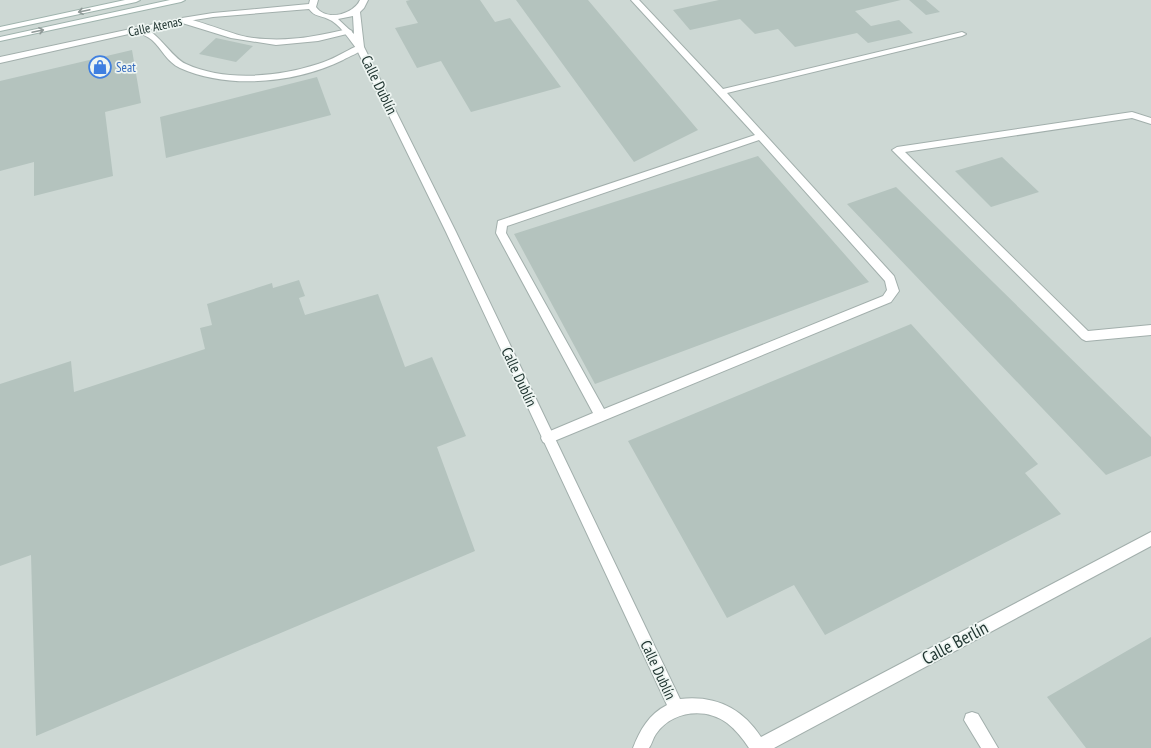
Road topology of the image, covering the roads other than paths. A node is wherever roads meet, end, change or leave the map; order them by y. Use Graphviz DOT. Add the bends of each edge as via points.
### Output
graph roads {
  1 [pos="136,0"];
  2 [pos="156,0"];
  3 [pos="181,0"];
  4 [pos="635,0"];
  5 [pos="365,1"];
  6 [pos="313,3"];
  7 [pos="100,8"];
  8 [pos="356,11"];
  9 [pos="331,17"];
  10 [pos="182,20"];
  11 [pos="0,29"];
  12 [pos="139,29"];
  13 [pos="348,32"];
  14 [pos="962,34"];
  15 [pos="0,39"];
  16 [pos="360,48"];
  17 [pos="0,60"];
  18 [pos="721,92"];
  19 [pos="1151,121"];
  20 [pos="761,136"];
  21 [pos="1151,330"];
  22 [pos="601,416"];
  23 [pos="547,438"];
  24 [pos="1151,539"];
  25 [pos="676,708"];
  26 [pos="972,720"];
  27 [pos="641,748"];
  28 [pos="759,748"];
  29 [pos="990,748"];
  1 -- 7 [label="street"];
  2 -- 7 [label="street"];
  15 -- 3 [label="street, one-way"];
  4 -- 18 [label="street"];
  5 -- 8 [label="street"];
  6 -- 9 [label="street, Calle Dublín" via="313,10"];
  6 -- 10 [label="street, Calle Atenas"];
  7 -- 11 [label="street, one-way"];
  8 -- 9 [label="street"];
  8 -- 16 [label="street, Calle Dublín"];
  9 -- 13 [label="street, Calle Dublín"];
  10 -- 12 [label="street, Calle Atenas"];
  10 -- 13 [label="street" via="230,36 269,43 304,42"];
  12 -- 16 [label="street" via="155,39 170,58 183,66 233,78 306,70 322,66"];
  12 -- 17 [label="street, Calle Atenas"];
  13 -- 16 [label="street, Calle Dublín"];
  14 -- 18 [label="street"];
  16 -- 23 [label="street, Calle Dublín" via="451,232"];
  18 -- 20 [label="street"];
  19 -- 21 [label="street" via="1132,115 897,150 1086,336"];
  20 -- 22 [label="street" via="502,224 501,233"];
  20 -- 22 [label="street" via="890,279 893,291 887,298 864,308"];
  22 -- 23 [label="street"];
  23 -- 25 [label="street, Calle Dublín"];
  24 -- 28 [label="street, Calle Berlín"];
  25 -- 27 [label="street" via="658,720"];
  25 -- 28 [label="street" via="697,704 718,708 737,719 753,735"];
  26 -- 29 [label="street"];
}
